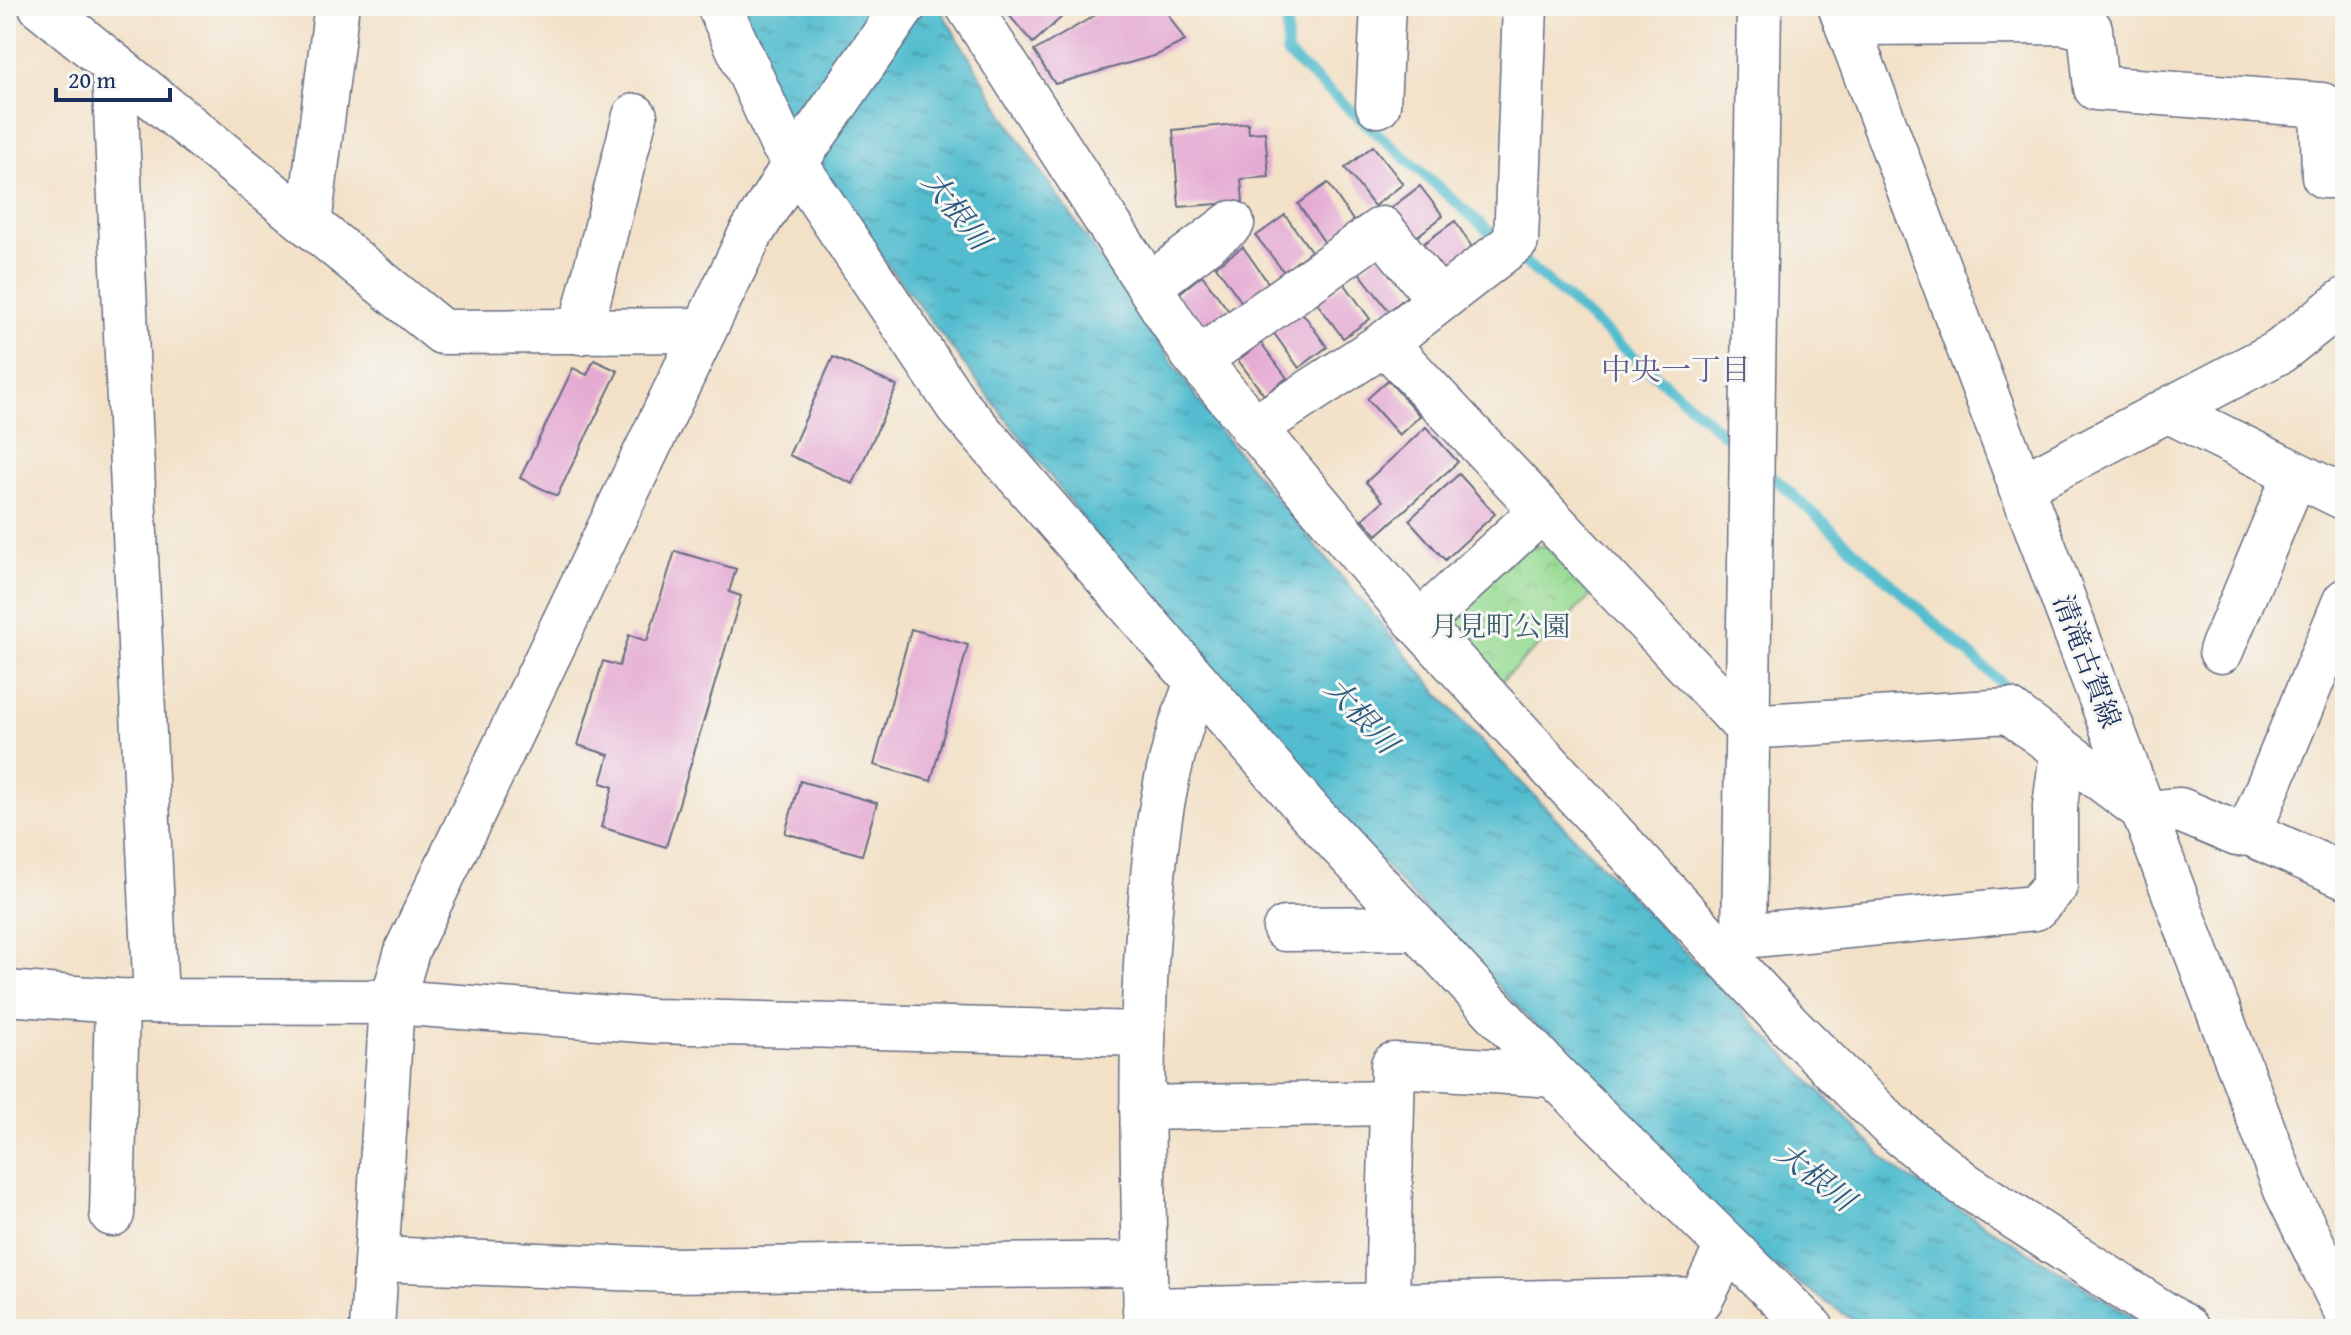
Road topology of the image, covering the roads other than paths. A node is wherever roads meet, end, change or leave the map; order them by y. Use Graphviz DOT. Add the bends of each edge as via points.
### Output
graph roads {
  1 [pos="41,6"];
  2 [pos="719,6"];
  3 [pos="904,6"];
  4 [pos="968,6"];
  5 [pos="1383,6"];
  6 [pos="1525,6"];
  7 [pos="1759,6"];
  8 [pos="336,12"];
  9 [pos="1844,15"];
  10 [pos="100,40"];
  11 [pos="1378,105"];
  12 [pos="635,116"];
  13 [pos="798,158"];
  14 [pos="2345,176"];
  15 [pos="1232,223"];
  16 [pos="309,224"];
  17 [pos="1149,286"];
  18 [pos="1439,300"];
  19 [pos="2345,300"];
  20 [pos="702,330"];
  21 [pos="580,332"];
  22 [pos="1385,343"];
  23 [pos="1198,360"];
  24 [pos="2171,412"];
  25 [pos="1253,429"];
  26 [pos="2295,475"];
  27 [pos="2020,487"];
  28 [pos="2345,498"];
  29 [pos="1540,512"];
  30 [pos="2345,601"];
  31 [pos="1419,624"];
  32 [pos="2221,651"];
  33 [pos="1196,685"];
  34 [pos="1746,727"];
  35 [pos="2062,753"];
  36 [pos="2147,813"];
  37 [pos="2249,833"];
  38 [pos="2345,876"];
  39 [pos="1417,928"];
  40 [pos="1285,929"];
  41 [pos="1736,948"];
  42 [pos="6,993"];
  43 [pos="137,1001"];
  44 [pos="392,1002"];
  45 [pos="1141,1034"];
  46 [pos="1554,1075"];
  47 [pos="1390,1103"];
  48 [pos="1142,1108"];
  49 [pos="112,1214"];
  50 [pos="1726,1249"];
  51 [pos="377,1259"];
  52 [pos="1144,1264"];
  53 [pos="1387,1303"];
  54 [pos="2345,1310"];
  55 [pos="1146,1320"];
  56 [pos="372,1329"];
  57 [pos="1812,1329"];
  58 [pos="2187,1329"];
  1 -- 10 [label="street"];
  2 -- 13 [label="street" via="781,142"];
  3 -- 13 [label="street"];
  4 -- 17 [label="street"];
  5 -- 11 [label="street"];
  6 -- 18 [label="street" via="1516,241"];
  7 -- 34 [label="street"];
  8 -- 16 [label="street"];
  9 -- 14 [label="street" via="2063,22 2090,29 2096,88 2322,105 2324,176"];
  9 -- 27 [label="street, 清滝古賀線"];
  10 -- 16 [label="street"];
  10 -- 43 [label="street"];
  12 -- 21 [label="street"];
  13 -- 20 [label="street" via="749,237"];
  13 -- 33 [label="street" via="957,405"];
  15 -- 17 [label="street"];
  16 -- 21 [label="street" via="442,332"];
  17 -- 23 [label="street"];
  18 -- 22 [label="street"];
  18 -- 23 [label="street" via="1382,229"];
  19 -- 24 [label="street" via="2279,352"];
  20 -- 21 [label="street"];
  20 -- 44 [label="street" via="427,902"];
  22 -- 25 [label="street"];
  22 -- 29 [label="street"];
  23 -- 25 [label="street"];
  24 -- 26 [label="street"];
  24 -- 27 [label="street"];
  25 -- 31 [label="street"];
  26 -- 28 [label="street"];
  26 -- 32 [label="street"];
  27 -- 36 [label="street, 清滝古賀線"];
  29 -- 31 [label="street"];
  29 -- 34 [label="street"];
  30 -- 37 [label="street"];
  31 -- 41 [label="street"];
  33 -- 39 [label="street"];
  33 -- 45 [label="street" via="1176,736 1156,823"];
  34 -- 35 [label="street" via="2009,711"];
  34 -- 41 [label="street"];
  35 -- 36 [label="street"];
  35 -- 41 [label="street" via="2055,806 2055,886 2035,908"];
  36 -- 37 [label="street" via="2180,810 2237,834"];
  36 -- 54 [label="street, 清滝古賀線" via="2286,1190"];
  37 -- 38 [label="street"];
  39 -- 40 [label="street"];
  39 -- 46 [label="street"];
  41 -- 58 [label="street" via="1891,1126 1964,1184"];
  42 -- 43 [label="street"];
  43 -- 44 [label="street"];
  43 -- 49 [label="street"];
  44 -- 45 [label="street" via="654,1021"];
  44 -- 51 [label="street"];
  45 -- 48 [label="street"];
  46 -- 47 [label="street" via="1393,1065"];
  46 -- 50 [label="street"];
  47 -- 48 [label="street"];
  47 -- 53 [label="street"];
  48 -- 52 [label="street"];
  50 -- 53 [label="street" via="1701,1299"];
  50 -- 57 [label="street"];
  51 -- 52 [label="street" via="669,1270"];
  51 -- 56 [label="street"];
  52 -- 55 [label="street"];
  53 -- 55 [label="street"];
}
